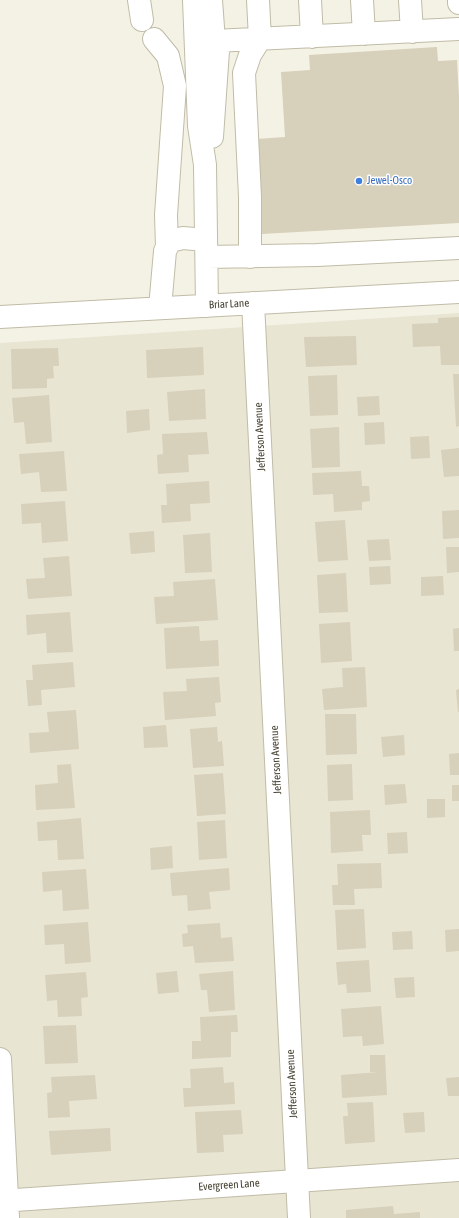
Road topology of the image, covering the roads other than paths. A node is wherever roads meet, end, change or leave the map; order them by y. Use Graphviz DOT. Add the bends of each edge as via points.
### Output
graph roads {
  1 [pos="185,0"];
  2 [pos="194,0"];
  3 [pos="211,0"];
  4 [pos="258,0"];
  5 [pos="310,0"];
  6 [pos="362,0"];
  7 [pos="410,0"];
  8 [pos="459,0"];
  9 [pos="459,3"];
  10 [pos="459,29"];
  11 [pos="412,32"];
  12 [pos="364,34"];
  13 [pos="312,36"];
  14 [pos="154,39"];
  15 [pos="260,39"];
  16 [pos="222,41"];
  17 [pos="178,55"];
  18 [pos="205,165"];
  19 [pos="168,244"];
  20 [pos="459,248"];
  21 [pos="206,249"];
  22 [pos="250,257"];
  23 [pos="459,292"];
  24 [pos="253,303"];
  25 [pos="207,306"];
  26 [pos="160,308"];
  27 [pos="0,317"];
  28 [pos="0,1059"];
  29 [pos="459,1170"];
  30 [pos="297,1180"];
  31 [pos="5,1206"];
  32 [pos="299,1218"];
  1 -- 17 [label="street"];
  2 -- 18 [label="street" via="199,126"];
  3 -- 16 [label="street" via="214,41"];
  4 -- 15 [label="street"];
  5 -- 13 [label="street"];
  6 -- 12 [label="street"];
  7 -- 11 [label="street"];
  8 -- 9 [label="street"];
  10 -- 11 [label="street"];
  11 -- 12 [label="street"];
  12 -- 13 [label="street"];
  13 -- 15 [label="street"];
  14 -- 17 [label="street"];
  15 -- 16 [label="street"];
  15 -- 22 [label="street" via="250,55 244,73"];
  16 -- 18 [label="street" via="218,52 211,149"];
  17 -- 19 [label="street" via="166,215"];
  17 -- 21 [label="street" via="197,227"];
  18 -- 21 [label="street"];
  19 -- 21 [label="street" via="183,238"];
  19 -- 26 [label="street" via="165,251"];
  20 -- 22 [label="street"];
  21 -- 22 [label="street"];
  21 -- 25 [label="street"];
  23 -- 24 [label="street, Briar Lane"];
  24 -- 25 [label="street, Briar Lane"];
  24 -- 30 [label="street, Jefferson Avenue"];
  25 -- 26 [label="street, Briar Lane"];
  26 -- 27 [label="street, Briar Lane"];
  28 -- 31 [label="street"];
  29 -- 30 [label="street, Evergreen Lane"];
  30 -- 31 [label="street, Evergreen Lane"];
  30 -- 32 [label="street, Jefferson Avenue"];
}
